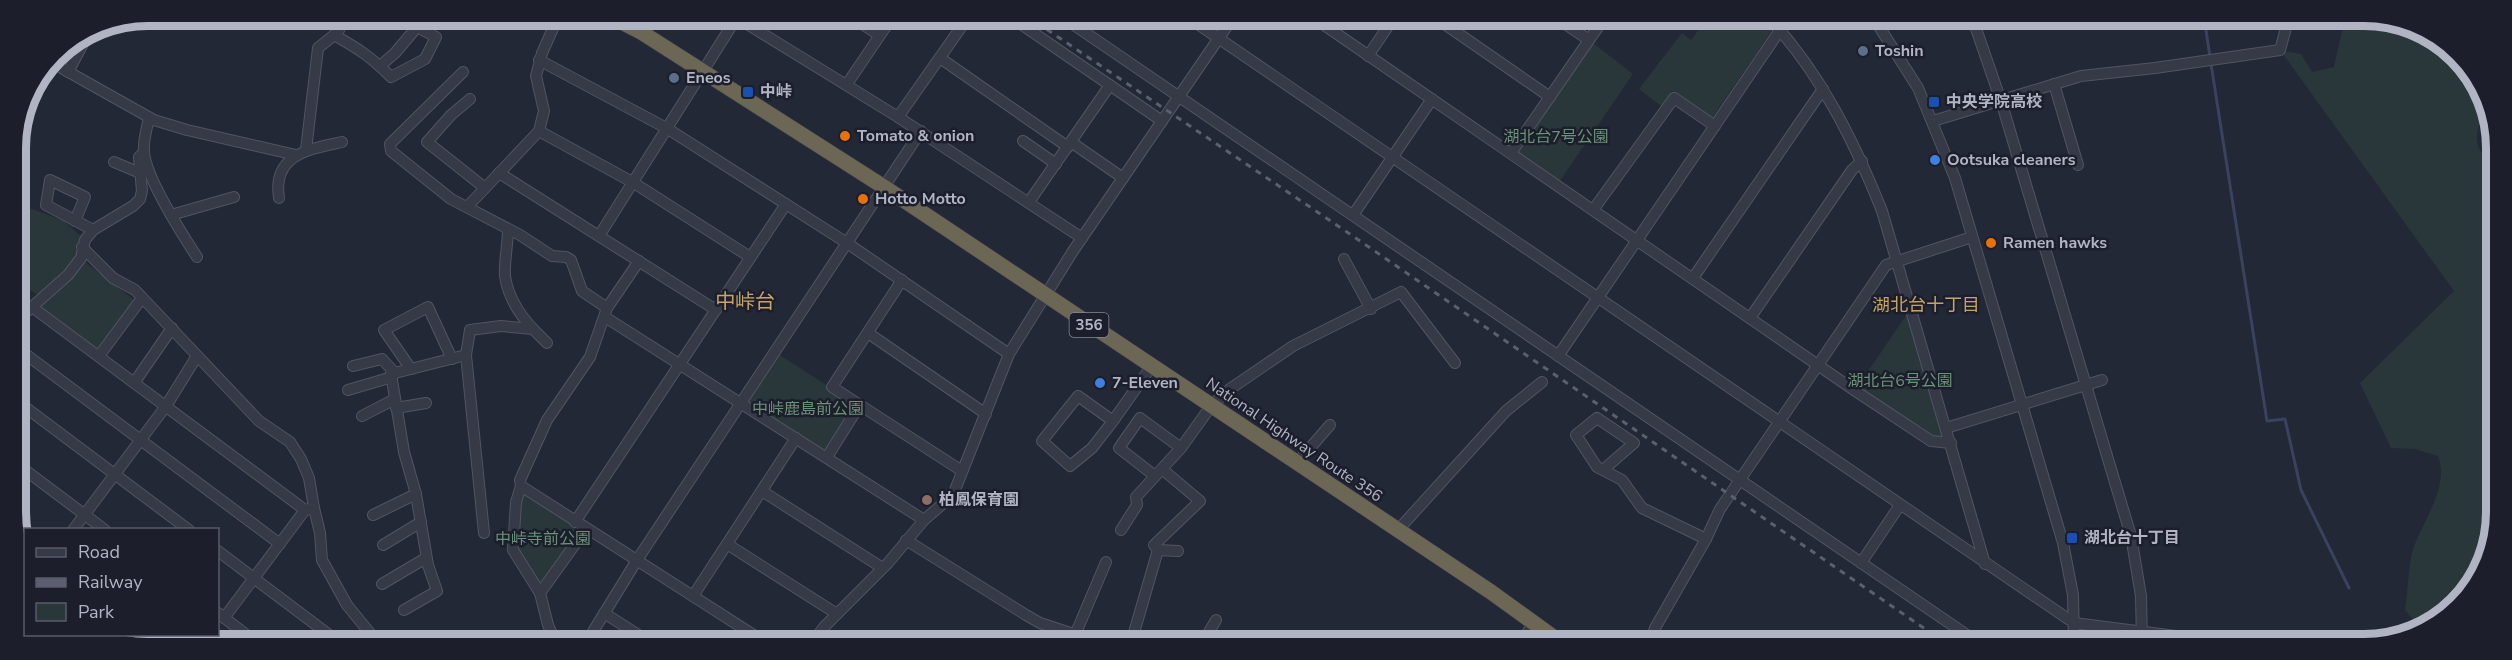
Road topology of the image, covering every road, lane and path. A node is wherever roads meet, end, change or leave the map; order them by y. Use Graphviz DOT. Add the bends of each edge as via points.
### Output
graph roads {
  1 [pos="339,26"];
  2 [pos="554,26"];
  3 [pos="627,26"];
  4 [pos="730,26"];
  5 [pos="752,26"];
  6 [pos="865,26"];
  7 [pos="886,26"];
  8 [pos="962,26"];
  9 [pos="1024,26"];
  10 [pos="1076,26"];
  11 [pos="1200,26"];
  12 [pos="1227,26"];
  13 [pos="1325,26"];
  14 [pos="1388,26"];
  15 [pos="1447,26"];
  16 [pos="1568,26"];
  17 [pos="1599,26"];
  18 [pos="1776,26"];
  19 [pos="1783,26"];
  20 [pos="1879,26"];
  21 [pos="1975,26"];
  22 [pos="2287,26"];
  23 [pos="1780,30"];
  24 [pos="334,35"];
  25 [pos="879,35"];
  26 [pos="1219,39"];
  27 [pos="1589,40"];
  28 [pos="83,44"];
  29 [pos="1368,56"];
  30 [pos="940,58"];
  31 [pos="539,60"];
  32 [pos="57,66"];
  33 [pos="380,66"];
  34 [pos="68,72"];
  35 [pos="463,72"];
  36 [pos="703,72"];
  37 [pos="847,84"];
  38 [pos="2054,84"];
  39 [pos="1110,85"];
  40 [pos="1823,89"];
  41 [pos="1179,96"];
  42 [pos="1550,97"];
  43 [pos="470,99"];
  44 [pos="1432,99"];
  45 [pos="2001,101"];
  46 [pos="898,117"];
  47 [pos="149,118"];
  48 [pos="1162,121"];
  49 [pos="1933,121"];
  50 [pos="1715,126"];
  51 [pos="668,129"];
  52 [pos="539,131"];
  53 [pos="921,131"];
  54 [pos="1023,141"];
  55 [pos="342,142"];
  56 [pos="1070,144"];
  57 [pos="144,152"];
  58 [pos="301,153"];
  59 [pos="1511,153"];
  60 [pos="1393,158"];
  61 [pos="1862,161"];
  62 [pos="114,162"];
  63 [pos="1056,164"];
  64 [pos="2078,165"];
  65 [pos="140,173"];
  66 [pos="499,173"];
  67 [pos="1123,178"];
  68 [pos="634,183"];
  69 [pos="884,187"];
  70 [pos="485,188"];
  71 [pos="234,196"];
  72 [pos="279,198"];
  73 [pos="1029,202"];
  74 [pos="786,204"];
  75 [pos="468,206"];
  76 [pos="1593,210"];
  77 [pos="171,215"];
  78 [pos="1353,215"];
  79 [pos="75,221"];
  80 [pos="508,229"];
  81 [pos="93,230"];
  82 [pos="600,236"];
  83 [pos="1972,237"];
  84 [pos="1082,238"];
  85 [pos="1637,240"];
  86 [pos="847,243"];
  87 [pos="82,247"];
  88 [pos="196,257"];
  89 [pos="750,257"];
  90 [pos="1344,259"];
  91 [pos="1897,260"];
  92 [pos="639,261"];
  93 [pos="1693,278"];
  94 [pos="902,280"];
  95 [pos="1047,297"];
  96 [pos="1598,297"];
  97 [pos="142,298"];
  98 [pos="32,307"];
  99 [pos="716,309"];
  100 [pos="1371,309"];
  101 [pos="26,312"];
  102 [pos="606,312"];
  103 [pos="1750,318"];
  104 [pos="171,328"];
  105 [pos="533,329"];
  106 [pos="868,333"];
  107 [pos="547,343"];
  108 [pos="26,354"];
  109 [pos="1009,354"];
  110 [pos="466,355"];
  111 [pos="197,356"];
  112 [pos="1558,356"];
  113 [pos="99,357"];
  114 [pos="452,359"];
  115 [pos="1455,363"];
  116 [pos="680,365"];
  117 [pos="1819,365"];
  118 [pos="353,366"];
  119 [pos="1151,367"];
  120 [pos="411,369"];
  121 [pos="393,375"];
  122 [pos="2102,380"];
  123 [pos="1542,382"];
  124 [pos="135,383"];
  125 [pos="2087,384"];
  126 [pos="348,390"];
  127 [pos="426,403"];
  128 [pos="396,404"];
  129 [pos="741,404"];
  130 [pos="2021,405"];
  131 [pos="166,406"];
  132 [pos="860,406"];
  133 [pos="1211,406"];
  134 [pos="26,408"];
  135 [pos="986,414"];
  136 [pos="362,416"];
  137 [pos="1113,421"];
  138 [pos="1780,423"];
  139 [pos="1330,425"];
  140 [pos="1946,428"];
  141 [pos="796,438"];
  142 [pos="140,440"];
  143 [pos="1950,443"];
  144 [pos="1181,448"];
  145 [pos="827,457"];
  146 [pos="1297,463"];
  147 [pos="1603,470"];
  148 [pos="26,471"];
  149 [pos="962,471"];
  150 [pos="1159,473"];
  151 [pos="114,474"];
  152 [pos="1740,480"];
  153 [pos="521,486"];
  154 [pos="762,491"];
  155 [pos="416,494"];
  156 [pos="1900,505"];
  157 [pos="310,509"];
  158 [pos="84,514"];
  159 [pos="373,515"];
  160 [pos="924,520"];
  161 [pos="421,522"];
  162 [pos="575,522"];
  163 [pos="74,528"];
  164 [pos="102,528"];
  165 [pos="186,528"];
  166 [pos="586,529"];
  167 [pos="1120,530"];
  168 [pos="1398,530"];
  169 [pos="484,533"];
  170 [pos="1706,539"];
  171 [pos="906,540"];
  172 [pos="280,544"];
  173 [pos="727,544"];
  174 [pos="382,545"];
  175 [pos="1158,550"];
  176 [pos="1178,551"];
  177 [pos="219,552"];
  178 [pos="426,558"];
  179 [pos="636,560"];
  180 [pos="1106,562"];
  181 [pos="1861,563"];
  182 [pos="1985,564"];
  183 [pos="881,567"];
  184 [pos="254,578"];
  185 [pos="382,584"];
  186 [pos="540,593"];
  187 [pos="693,596"];
  188 [pos="404,610"];
  189 [pos="604,613"];
  190 [pos="837,614"];
  191 [pos="221,616"];
  192 [pos="1216,620"];
  193 [pos="1534,622"];
  194 [pos="2074,623"];
  195 [pos="2142,633"];
  196 [pos="245,634"];
  197 [pos="328,634"];
  198 [pos="371,634"];
  199 [pos="553,634"];
  200 [pos="591,634"];
  201 [pos="637,634"];
  202 [pos="752,634"];
  203 [pos="820,634"];
  204 [pos="1073,634"];
  205 [pos="1076,634"];
  206 [pos="1134,634"];
  207 [pos="1208,634"];
  208 [pos="1526,634"];
  209 [pos="1550,634"];
  210 [pos="1654,634"];
  211 [pos="1965,634"];
  212 [pos="2074,634"];
  213 [pos="2152,634"];
  1 -- 24 [label="street"];
  2 -- 31 [label="street"];
  3 -- 36 [label="highway, National Highway Route 356 / 356"];
  4 -- 36 [label="street"];
  5 -- 37 [label="street"];
  6 -- 25 [label="street"];
  7 -- 25 [label="street"];
  8 -- 30 [label="street"];
  9 -- 39 [label="street"];
  10 -- 41 [label="street"];
  11 -- 26 [label="street"];
  12 -- 26 [label="street"];
  13 -- 29 [label="street"];
  14 -- 29 [label="street"];
  15 -- 42 [label="street"];
  16 -- 27 [label="street"];
  17 -- 27 [label="street"];
  18 -- 23 [label="street"];
  19 -- 23 [label="street"];
  20 -- 49 [label="street" via="1918,88"];
  21 -- 45 [label="street"];
  22 -- 38 [label="street" via="2280,50 2080,76"];
  23 -- 40 [label="street"];
  23 -- 50 [label="street"];
  24 -- 33 [label="street" via="371,56"];
  24 -- 58 [label="street" via="318,48"];
  25 -- 37 [label="street"];
  26 -- 41 [label="street"];
  26 -- 60 [label="street"];
  27 -- 42 [label="street"];
  28 -- 34 [label="street"];
  29 -- 44 [label="street"];
  30 -- 46 [label="street"];
  30 -- 56 [label="street"];
  31 -- 51 [label="street"];
  31 -- 52 [label="street" via="537,87 544,111"];
  32 -- 34 [label="street"];
  33 -- 33 [label="street" via="391,77 425,59 436,37 417,27"];
  34 -- 47 [label="street"];
  35 -- 75 [label="street" via="390,144 391,151 451,199"];
  36 -- 51 [label="street"];
  36 -- 69 [label="highway, National Highway Route 356 / 356"];
  37 -- 46 [label="street"];
  38 -- 45 [label="street"];
  38 -- 64 [label="street"];
  39 -- 48 [label="street"];
  39 -- 56 [label="street"];
  40 -- 61 [label="street"];
  40 -- 93 [label="street"];
  41 -- 48 [label="street"];
  41 -- 78 [label="street"];
  42 -- 59 [label="street"];
  43 -- 70 [label="street" via="427,142"];
  44 -- 59 [label="street"];
  44 -- 60 [label="street"];
  45 -- 49 [label="street"];
  45 -- 125 [label="street"];
  46 -- 53 [label="street"];
  47 -- 57 [label="street"];
  47 -- 58 [label="street" via="186,130"];
  48 -- 67 [label="street"];
  49 -- 83 [label="street"];
  50 -- 76 [label="street" via="1674,98"];
  50 -- 85 [label="street"];
  51 -- 68 [label="street"];
  51 -- 74 [label="street"];
  52 -- 66 [label="street"];
  52 -- 68 [label="street"];
  53 -- 69 [label="street"];
  53 -- 73 [label="street"];
  54 -- 63 [label="street"];
  55 -- 58 [label="street"];
  56 -- 63 [label="street"];
  56 -- 67 [label="street"];
  57 -- 65 [label="street" via="139,157"];
  57 -- 77 [label="street"];
  58 -- 72 [label="street" via="280,176"];
  59 -- 76 [label="street"];
  60 -- 78 [label="street"];
  60 -- 96 [label="street"];
  61 -- 91 [label="street"];
  61 -- 103 [label="street"];
  62 -- 65 [label="street"];
  63 -- 73 [label="street"];
  65 -- 81 [label="street" via="140,199"];
  66 -- 70 [label="street"];
  66 -- 82 [label="street"];
  67 -- 84 [label="street"];
  68 -- 82 [label="street"];
  68 -- 89 [label="street"];
  69 -- 86 [label="street"];
  69 -- 95 [label="highway, National Highway Route 356 / 356"];
  70 -- 75 [label="street"];
  71 -- 77 [label="street"];
  73 -- 84 [label="street"];
  74 -- 86 [label="street"];
  74 -- 89 [label="street"];
  75 -- 80 [label="street"];
  76 -- 85 [label="street"];
  77 -- 88 [label="street"];
  78 -- 112 [label="street"];
  79 -- 81 [label="street"];
  80 -- 102 [label="street" via="552,256 571,260 582,291"];
  80 -- 105 [label="street" via="505,275 513,303"];
  81 -- 87 [label="street"];
  82 -- 92 [label="street"];
  83 -- 91 [label="street"];
  83 -- 130 [label="street"];
  84 -- 95 [label="street"];
  85 -- 93 [label="street"];
  85 -- 96 [label="street"];
  86 -- 94 [label="street"];
  86 -- 129 [label="street"];
  87 -- 97 [label="street" via="113,278"];
  87 -- 98 [label="street" via="81,258 68,275"];
  89 -- 99 [label="street"];
  90 -- 100 [label="street"];
  91 -- 117 [label="street" via="1886,265"];
  91 -- 140 [label="street"];
  92 -- 99 [label="street"];
  92 -- 102 [label="street"];
  93 -- 103 [label="street"];
  94 -- 106 [label="street"];
  94 -- 109 [label="street"];
  95 -- 109 [label="street" via="1036,308"];
  95 -- 119 [label="highway, National Highway Route 356 / 356"];
  96 -- 112 [label="street"];
  96 -- 138 [label="street"];
  97 -- 104 [label="street"];
  97 -- 113 [label="street"];
  98 -- 101 [label="street"];
  98 -- 113 [label="street"];
  99 -- 116 [label="street"];
  100 -- 115 [label="street" via="1401,292"];
  100 -- 133 [label="street" via="1293,346"];
  102 -- 116 [label="street"];
  102 -- 153 [label="street" via="590,357 535,444"];
  103 -- 117 [label="street"];
  104 -- 111 [label="street"];
  104 -- 124 [label="street"];
  105 -- 107 [label="street"];
  105 -- 110 [label="street" via="501,326 470,330"];
  106 -- 132 [label="street" via="832,387"];
  106 -- 135 [label="street"];
  108 -- 142 [label="street"];
  109 -- 135 [label="street"];
  110 -- 114 [label="street"];
  110 -- 169 [label="street"];
  111 -- 131 [label="street"];
  111 -- 157 [label="street" via="259,421 290,442 309,478"];
  112 -- 152 [label="street"];
  113 -- 124 [label="street"];
  114 -- 120 [label="street"];
  114 -- 120 [label="street" via="428,307 384,330"];
  116 -- 129 [label="street"];
  116 -- 162 [label="street"];
  117 -- 138 [label="street"];
  117 -- 143 [label="street" via="1931,441"];
  118 -- 121 [label="street" via="382,359"];
  119 -- 133 [label="highway, National Highway Route 356 / 356"];
  119 -- 137 [label="street"];
  120 -- 121 [label="street"];
  121 -- 126 [label="street"];
  121 -- 128 [label="street"];
  122 -- 125 [label="street"];
  123 -- 168 [label="street" via="1506,411"];
  124 -- 131 [label="street"];
  125 -- 130 [label="street"];
  125 -- 195 [label="street" via="2131,536 2141,596"];
  127 -- 128 [label="street"];
  128 -- 136 [label="street"];
  128 -- 155 [label="street"];
  129 -- 141 [label="street"];
  129 -- 179 [label="street"];
  130 -- 140 [label="street"];
  130 -- 194 [label="street" via="2063,543"];
  131 -- 142 [label="street"];
  131 -- 157 [label="street"];
  132 -- 145 [label="street"];
  132 -- 149 [label="street"];
  133 -- 144 [label="street"];
  133 -- 146 [label="highway, National Highway Route 356 / 356"];
  134 -- 151 [label="street"];
  135 -- 149 [label="street"];
  137 -- 137 [label="street" via="1092,448 1070,466 1042,441 1078,396"];
  138 -- 152 [label="street"];
  138 -- 156 [label="street"];
  139 -- 146 [label="street"];
  140 -- 143 [label="street"];
  141 -- 145 [label="street"];
  141 -- 154 [label="street"];
  142 -- 151 [label="street"];
  142 -- 172 [label="street"];
  143 -- 182 [label="street"];
  144 -- 150 [label="street"];
  144 -- 150 [label="street" via="1140,418 1119,448"];
  145 -- 160 [label="street"];
  146 -- 168 [label="highway, National Highway Route 356 / 356"];
  147 -- 147 [label="street" via="1576,435 1597,418 1634,443"];
  147 -- 170 [label="street" via="1622,480 1642,508"];
  148 -- 158 [label="street"];
  149 -- 160 [label="street" via="953,495"];
  150 -- 167 [label="street" via="1136,496 1137,505"];
  150 -- 175 [label="street" via="1200,501 1154,545"];
  151 -- 158 [label="street"];
  151 -- 165 [label="street"];
  152 -- 170 [label="street" via="1714,519"];
  152 -- 181 [label="street"];
  153 -- 162 [label="street"];
  153 -- 186 [label="street" via="513,550"];
  154 -- 173 [label="street"];
  154 -- 183 [label="street"];
  155 -- 159 [label="street"];
  155 -- 161 [label="street"];
  156 -- 181 [label="street"];
  156 -- 182 [label="street"];
  157 -- 172 [label="street"];
  157 -- 198 [label="street" via="320,533 322,560 347,604"];
  158 -- 163 [label="street"];
  158 -- 164 [label="street"];
  160 -- 171 [label="street"];
  161 -- 174 [label="street"];
  161 -- 178 [label="street"];
  162 -- 166 [label="street"];
  166 -- 179 [label="street"];
  166 -- 186 [label="street"];
  168 -- 193 [label="highway, National Highway Route 356 / 356"];
  170 -- 210 [label="street" via="1670,598"];
  171 -- 183 [label="street"];
  171 -- 204 [label="street" via="1040,623"];
  172 -- 184 [label="street"];
  173 -- 187 [label="street"];
  173 -- 190 [label="street"];
  175 -- 176 [label="street"];
  175 -- 206 [label="street"];
  177 -- 184 [label="street"];
  178 -- 185 [label="street"];
  178 -- 188 [label="street" via="437,591"];
  179 -- 187 [label="street"];
  179 -- 189 [label="street"];
  180 -- 205 [label="street"];
  181 -- 211 [label="street"];
  182 -- 194 [label="street"];
  183 -- 190 [label="street"];
  184 -- 191 [label="street"];
  184 -- 197 [label="street"];
  186 -- 199 [label="street"];
  187 -- 202 [label="street"];
  189 -- 200 [label="street"];
  189 -- 201 [label="street"];
  190 -- 203 [label="street"];
  191 -- 196 [label="street"];
  192 -- 207 [label="street"];
  193 -- 208 [label="street"];
  193 -- 209 [label="highway, National Highway Route 356 / 356"];
  194 -- 195 [label="street"];
  194 -- 212 [label="street"];
  195 -- 213 [label="street"];
}
